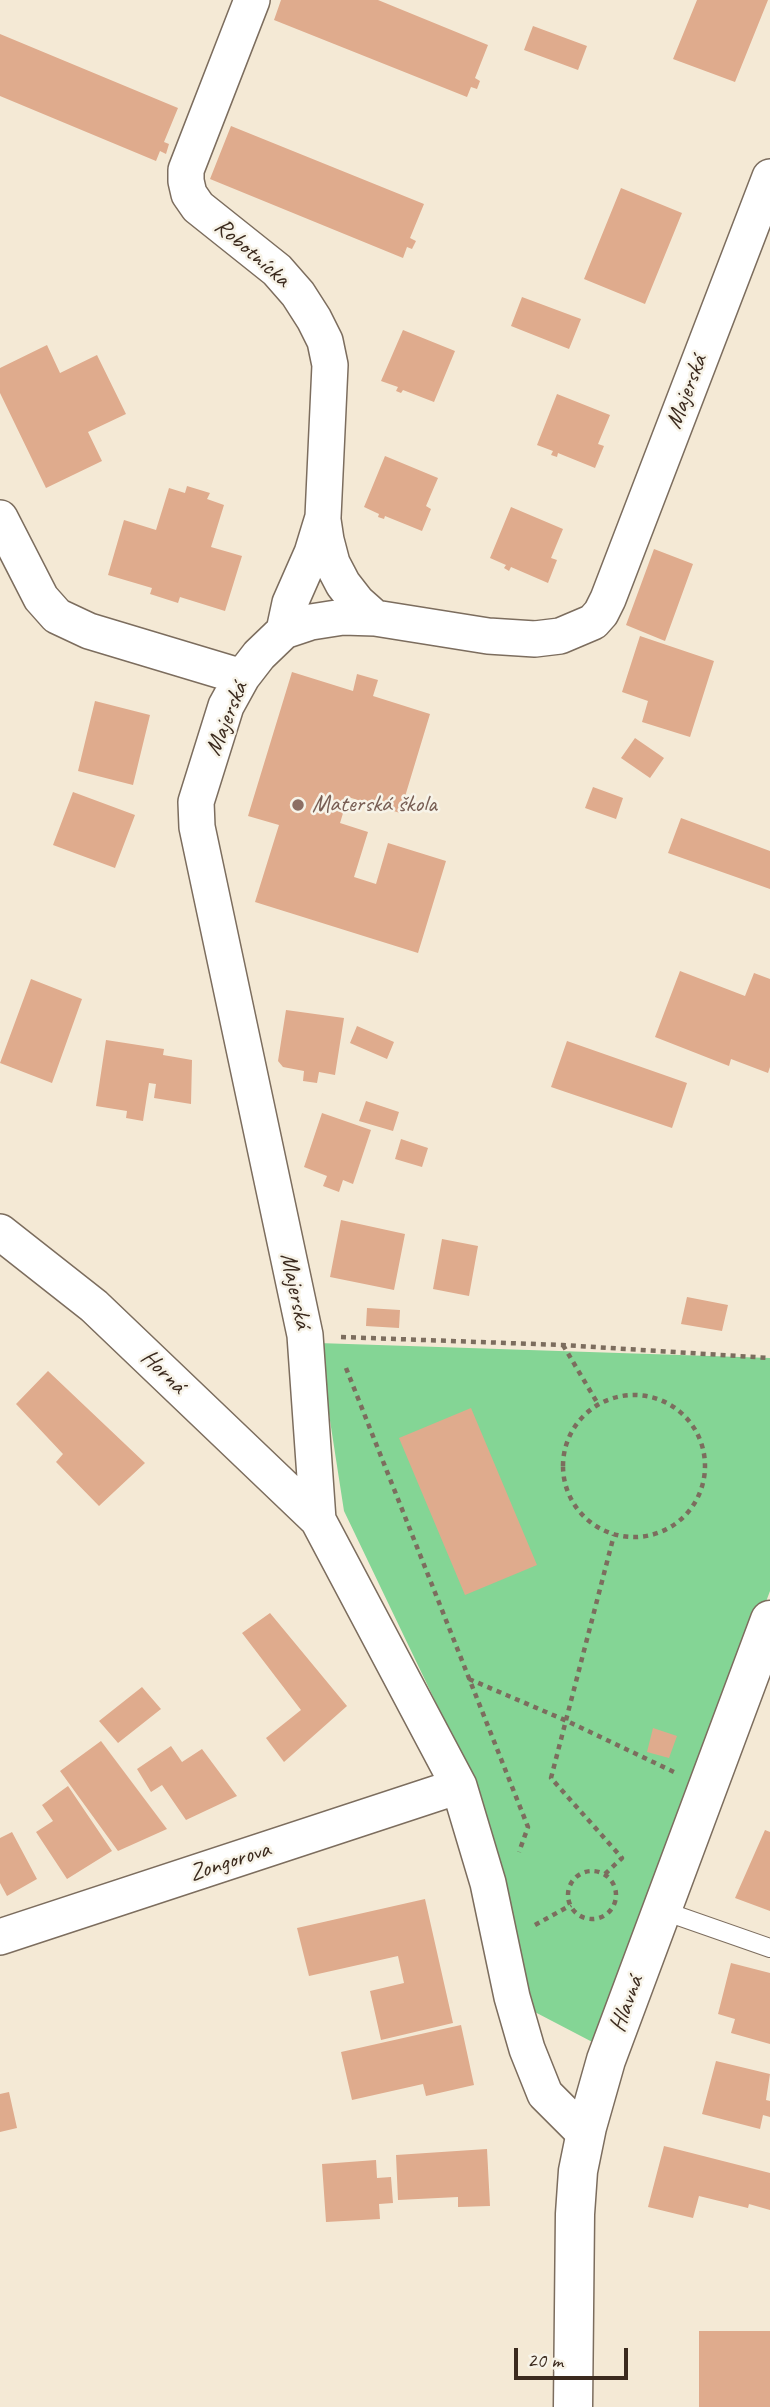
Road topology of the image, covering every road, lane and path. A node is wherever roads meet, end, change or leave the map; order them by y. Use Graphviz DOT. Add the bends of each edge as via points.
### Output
graph roads {
  1 [pos="252,0"];
  2 [pos="770,177"];
  3 [pos="323,517"];
  4 [pos="0,518"];
  5 [pos="375,618"];
  6 [pos="284,631"];
  7 [pos="242,677"];
  8 [pos="0,1232"];
  9 [pos="305,1335"];
  10 [pos="345,1337"];
  11 [pos="562,1345"];
  12 [pos="344,1348"];
  13 [pos="342,1358"];
  14 [pos="770,1358"];
  15 [pos="598,1404"];
  16 [pos="318,1520"];
  17 [pos="614,1535"];
  18 [pos="770,1620"];
  19 [pos="469,1679"];
  20 [pos="566,1721"];
  21 [pos="675,1772"];
  22 [pos="460,1786"];
  23 [pos="519,1853"];
  24 [pos="605,1874"];
  25 [pos="571,1906"];
  26 [pos="661,1910"];
  27 [pos="525,1930"];
  28 [pos="0,1937"];
  29 [pos="770,1948"];
  30 [pos="585,2134"];
  31 [pos="573,2407"];
  1 -- 3 [label="street, Robotnícka" via="186,170 186,181 198,207 277,270 298,294 325,341 331,387"];
  2 -- 5 [label="street, Majerská" via="601,613 593,622 560,636 535,639"];
  3 -- 5 [label="street, Robotnícka" via="332,563 343,584"];
  3 -- 6 [label="street, Robotnícka"];
  4 -- 7 [label="street" via="41,597 57,616 89,631"];
  5 -- 6 [label="street, Majerská" via="343,617"];
  6 -- 7 [label="street, Majerská"];
  7 -- 9 [label="street, Majerská" via="226,706 196,802 197,827"];
  8 -- 16 [label="street, Horná" via="94,1306"];
  9 -- 10 [label="path"];
  9 -- 16 [label="street, Majerská"];
  10 -- 11 [label="path"];
  10 -- 12 [label="path"];
  11 -- 14 [label="path"];
  11 -- 15 [label="path"];
  13 -- 19 [label="path"];
  15 -- 17 [label="path" via="570,1434 563,1454 563,1475 568,1495 580,1513 595,1527"];
  15 -- 17 [label="path" via="634,1395 661,1401 684,1416 695,1431 705,1467 695,1503 683,1518 651,1536"];
  16 -- 22 [label="street"];
  17 -- 20 [label="path"];
  18 -- 26 [label="street, Hlavná"];
  19 -- 20 [label="path"];
  19 -- 23 [label="path" via="528,1827"];
  20 -- 21 [label="path"];
  20 -- 24 [label="path" via="551,1778 622,1858"];
  22 -- 28 [label="street, Zongorova"];
  22 -- 30 [label="street" via="527,2049 545,2094"];
  24 -- 25 [label="path" via="590,1870 576,1877 568,1890"];
  24 -- 25 [label="path" via="617,1895 611,1911 589,1919"];
  25 -- 27 [label="path"];
  26 -- 29 [label="lane"];
  26 -- 30 [label="street, Hlavná" via="606,2060"];
  30 -- 31 [label="street, Hlavná" via="575,2214"];
}
